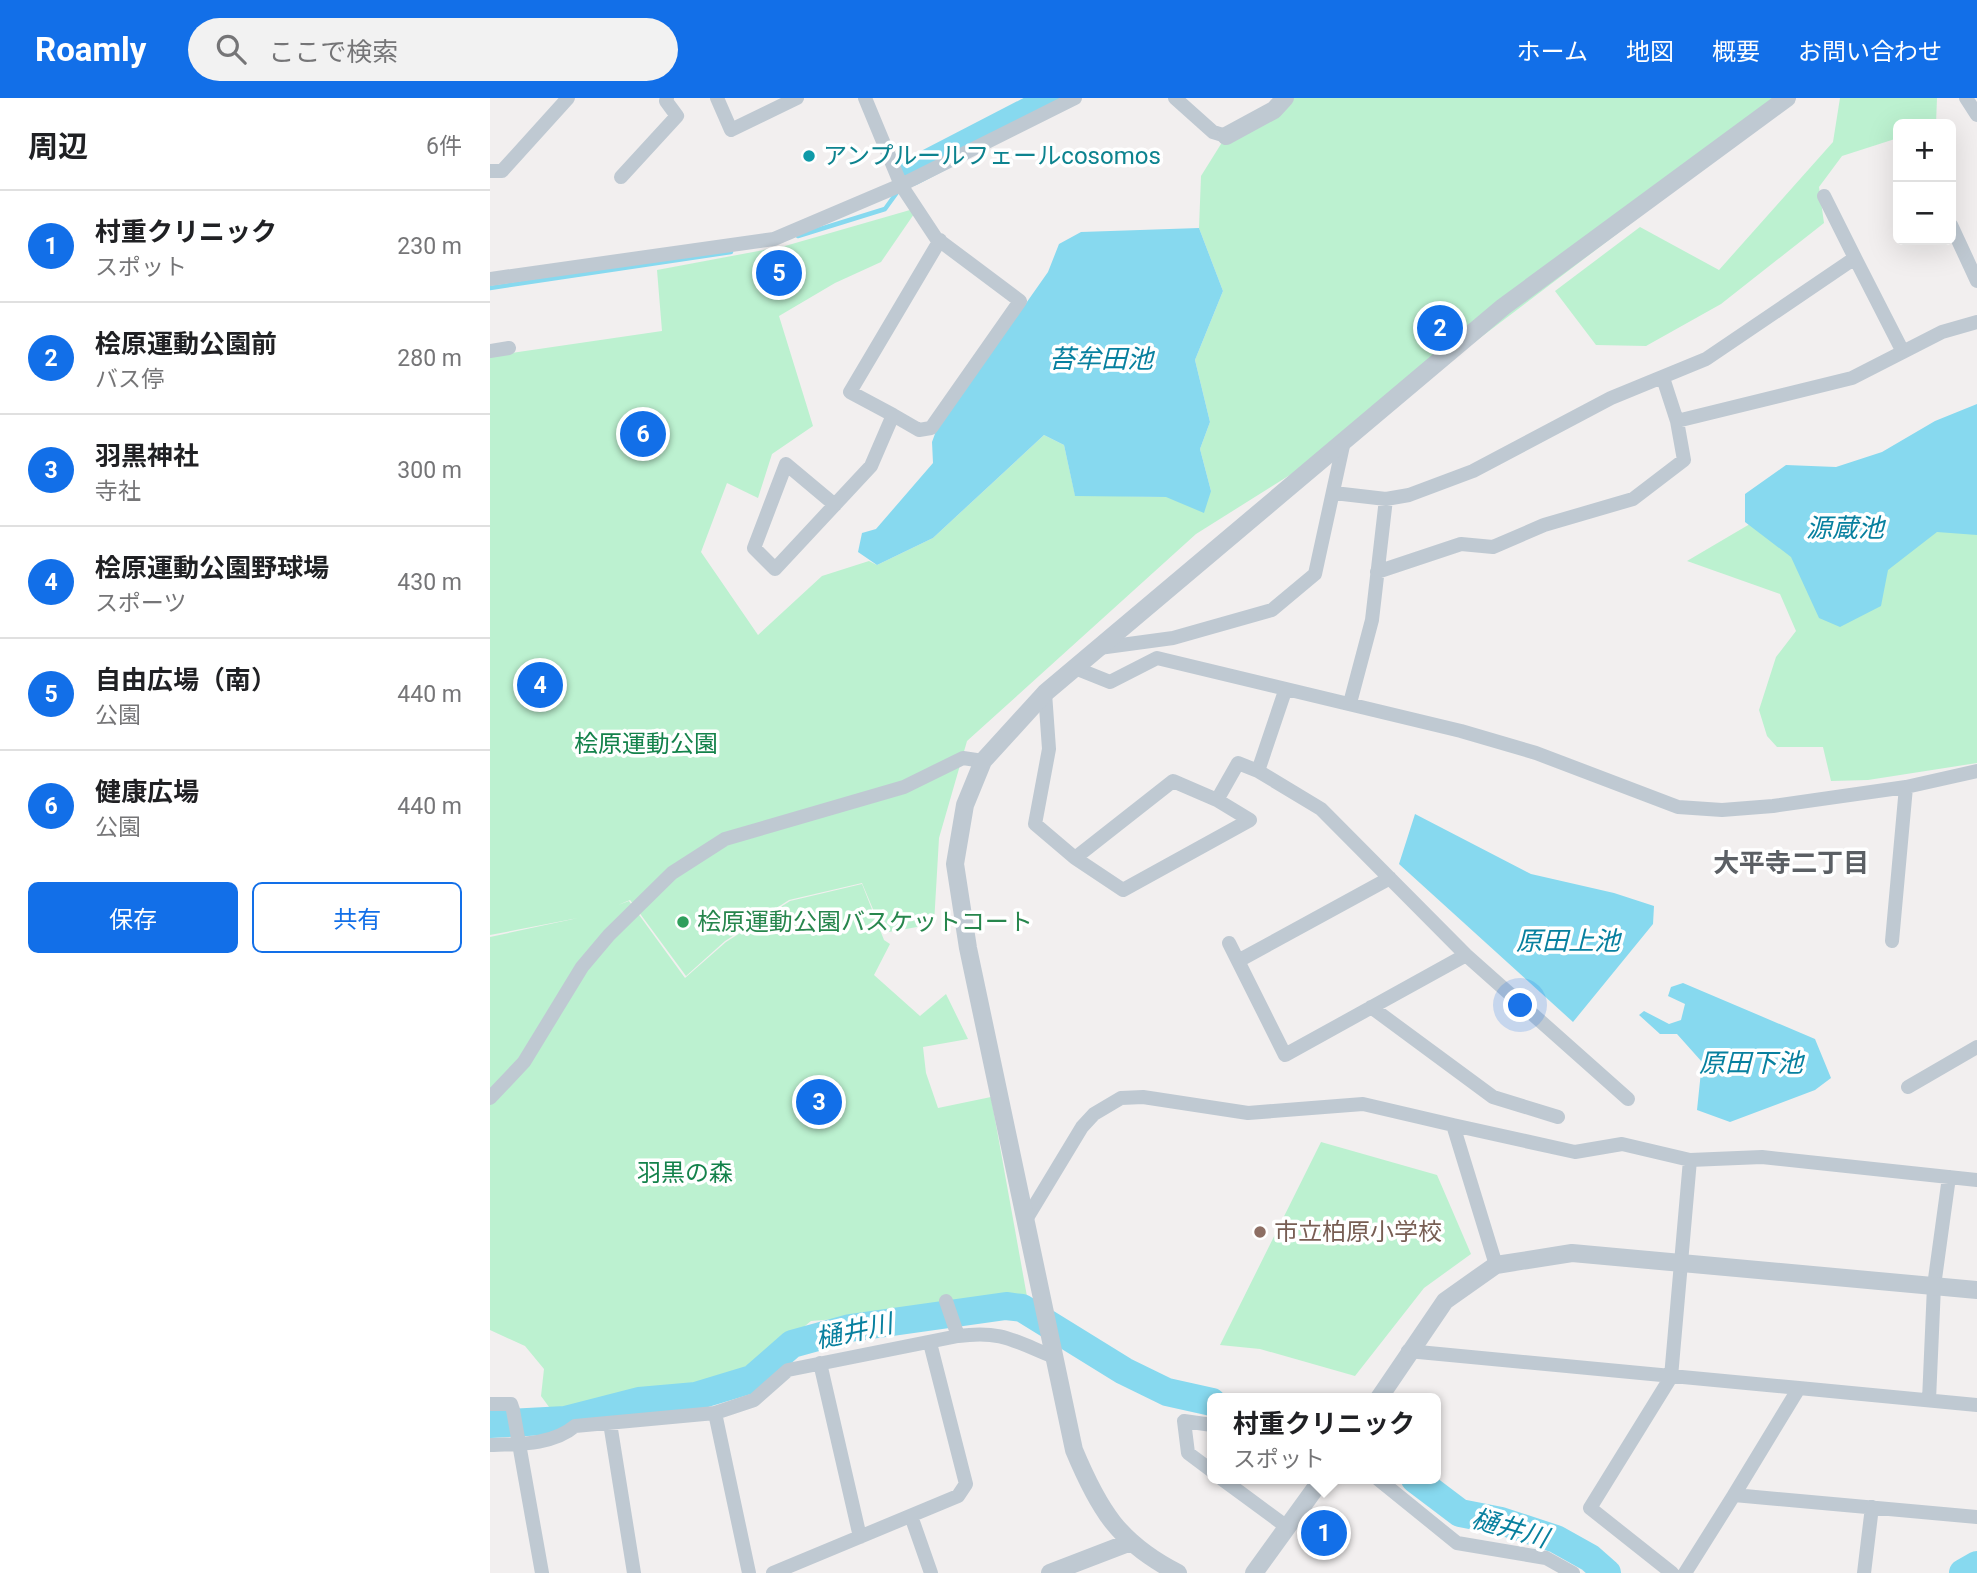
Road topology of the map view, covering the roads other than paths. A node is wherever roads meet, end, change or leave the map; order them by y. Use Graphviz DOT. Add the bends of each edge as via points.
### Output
graph roads {
  1 [pos="568,98"];
  2 [pos="667,98"];
  3 [pos="717,98"];
  4 [pos="797,98"];
  5 [pos="865,98"];
  6 [pos="1075,98"];
  7 [pos="1175,98"];
  8 [pos="1285,98"];
  9 [pos="1787,98"];
  10 [pos="1966,98"];
  11 [pos="1977,115"];
  12 [pos="1226,136"];
  13 [pos="490,171"];
  14 [pos="621,177"];
  15 [pos="901,185"];
  16 [pos="1824,196"];
  17 [pos="1956,236"];
  18 [pos="940,240"];
  19 [pos="1855,258"];
  20 [pos="490,279"];
  21 [pos="1977,281"];
  22 [pos="1977,322"];
  23 [pos="509,348"];
  24 [pos="490,351"];
  25 [pos="1903,352"];
  26 [pos="1663,378"];
  27 [pos="893,415"];
  28 [pos="1677,421"];
  29 [pos="1344,441"];
  30 [pos="1334,493"];
  31 [pos="1386,499"];
  32 [pos="835,505"];
  33 [pos="1377,572"];
  34 [pos="1099,648"];
  35 [pos="1074,668"];
  36 [pos="1285,691"];
  37 [pos="1045,693"];
  38 [pos="1350,703"];
  39 [pos="983,761"];
  40 [pos="1258,771"];
  41 [pos="1977,771"];
  42 [pos="1906,787"];
  43 [pos="1217,800"];
  44 [pos="1074,858"];
  45 [pos="1390,878"];
  46 [pos="1892,941"];
  47 [pos="1229,943"];
  48 [pos="1466,955"];
  49 [pos="1238,961"];
  50 [pos="1371,1007"];
  51 [pos="1977,1047"];
  52 [pos="1908,1087"];
  53 [pos="490,1098"];
  54 [pos="1628,1099"];
  55 [pos="1558,1117"];
  56 [pos="1453,1125"];
  57 [pos="1690,1160"];
  58 [pos="1949,1177"];
  59 [pos="1977,1180"];
  60 [pos="1027,1218"];
  61 [pos="1679,1262"];
  62 [pos="1496,1265"];
  63 [pos="1934,1286"];
  64 [pos="1977,1290"];
  65 [pos="946,1301"];
  66 [pos="957,1331"];
  67 [pos="930,1343"];
  68 [pos="1408,1351"];
  69 [pos="1052,1352"];
  70 [pos="820,1363"];
  71 [pos="1671,1377"];
  72 [pos="1799,1388"];
  73 [pos="1382,1393"];
  74 [pos="1929,1401"];
  75 [pos="490,1404"];
  76 [pos="1977,1405"];
  77 [pos="715,1413"];
  78 [pos="610,1423"];
  79 [pos="1207,1424"];
  80 [pos="519,1441"];
  81 [pos="490,1445"];
  82 [pos="1207,1467"];
  83 [pos="1229,1484"];
  84 [pos="1318,1484"];
  85 [pos="1384,1484"];
  86 [pos="1734,1494"];
  87 [pos="1872,1507"];
  88 [pos="911,1516"];
  89 [pos="1977,1517"];
  90 [pos="1287,1527"];
  91 [pos="860,1537"];
  92 [pos="1128,1543"];
  93 [pos="1058,1572"];
  94 [pos="542,1573"];
  95 [pos="634,1573"];
  96 [pos="749,1573"];
  97 [pos="772,1573"];
  98 [pos="931,1573"];
  99 [pos="1178,1573"];
  100 [pos="1254,1573"];
  101 [pos="1573,1573"];
  102 [pos="1672,1573"];
  103 [pos="1685,1573"];
  104 [pos="1864,1573"];
  1 -- 13 [label="street" via="502,171"];
  2 -- 14 [label="street" via="677,116"];
  3 -- 4 [label="street" via="731,130"];
  5 -- 15 [label="street"];
  6 -- 15 [label="street"];
  7 -- 12 [label="street" via="1213,132"];
  8 -- 12 [label="street" via="1274,110"];
  9 -- 29 [label="street" via="1503,307"];
  10 -- 11 [label="street"];
  15 -- 18 [label="street"];
  15 -- 20 [label="street" via="774,239"];
  16 -- 19 [label="street"];
  17 -- 21 [label="street"];
  18 -- 27 [label="street" via="850,392"];
  18 -- 27 [label="street" via="1020,302 931,428 919,429"];
  19 -- 25 [label="street"];
  19 -- 26 [label="street" via="1706,359"];
  22 -- 25 [label="street" via="1942,332"];
  23 -- 24 [label="street"];
  25 -- 28 [label="street" via="1852,378"];
  26 -- 28 [label="street"];
  26 -- 31 [label="street" via="1611,398 1473,471"];
  27 -- 32 [label="street" via="871,466"];
  28 -- 33 [label="street" via="1684,460 1633,499 1544,525 1493,547 1461,544"];
  29 -- 30 [label="street"];
  29 -- 34 [label="street"];
  30 -- 31 [label="street"];
  30 -- 34 [label="street" via="1315,574 1272,610 1173,638"];
  31 -- 33 [label="street"];
  32 -- 32 [label="street" via="775,569 754,548 786,464"];
  33 -- 38 [label="street" via="1372,620"];
  34 -- 35 [label="street"];
  35 -- 36 [label="street" via="1110,682 1157,658"];
  35 -- 37 [label="street"];
  36 -- 38 [label="street"];
  36 -- 40 [label="street"];
  37 -- 39 [label="street"];
  37 -- 44 [label="street" via="1049,749 1035,824"];
  38 -- 42 [label="street" via="1536,753 1678,807 1773,806"];
  39 -- 53 [label="street" via="963,758 904,787 725,839 672,873 582,967 524,1062"];
  39 -- 60 [label="street" via="965,805 955,864 968,948"];
  40 -- 43 [label="street" via="1238,763"];
  40 -- 45 [label="street" via="1321,809"];
  41 -- 42 [label="street"];
  42 -- 46 [label="street"];
  43 -- 44 [label="street" via="1173,781"];
  43 -- 44 [label="street" via="1250,820 1123,890"];
  45 -- 48 [label="street"];
  45 -- 49 [label="street"];
  47 -- 49 [label="street"];
  48 -- 50 [label="street"];
  48 -- 54 [label="street"];
  49 -- 50 [label="street" via="1285,1055"];
  50 -- 55 [label="street" via="1493,1097"];
  51 -- 52 [label="street"];
  56 -- 57 [label="street" via="1575,1152 1622,1144"];
  56 -- 60 [label="street" via="1363,1104 1248,1113 1166,1099 1121,1098 1082,1127"];
  56 -- 62 [label="street"];
  57 -- 58 [label="street" via="1762,1157"];
  57 -- 61 [label="street"];
  58 -- 59 [label="street"];
  58 -- 63 [label="street"];
  60 -- 69 [label="street"];
  61 -- 62 [label="street" via="1572,1253"];
  61 -- 63 [label="street"];
  61 -- 71 [label="street"];
  62 -- 68 [label="street" via="1445,1301"];
  63 -- 64 [label="street"];
  63 -- 74 [label="street"];
  65 -- 66 [label="street"];
  66 -- 67 [label="street"];
  66 -- 69 [label="street" via="1012,1337"];
  67 -- 70 [label="street"];
  67 -- 88 [label="street" via="966,1484 958,1496"];
  68 -- 71 [label="street"];
  68 -- 73 [label="street"];
  69 -- 92 [label="street" via="1074,1450 1090,1489"];
  70 -- 77 [label="street" via="788,1370 754,1400"];
  70 -- 91 [label="street"];
  71 -- 72 [label="street"];
  71 -- 102 [label="street" via="1590,1508"];
  72 -- 74 [label="street"];
  72 -- 86 [label="street"];
  74 -- 76 [label="street"];
  75 -- 80 [label="street" via="511,1404"];
  77 -- 78 [label="street"];
  77 -- 96 [label="street"];
  78 -- 80 [label="street" via="575,1426 563,1437"];
  78 -- 95 [label="street"];
  79 -- 82 [label="street" via="1184,1421 1188,1453"];
  80 -- 81 [label="street"];
  80 -- 94 [label="street"];
  83 -- 90 [label="street"];
  84 -- 90 [label="street"];
  85 -- 101 [label="street" via="1457,1543 1546,1558"];
  86 -- 87 [label="street"];
  86 -- 103 [label="street"];
  87 -- 89 [label="street"];
  87 -- 104 [label="street"];
  88 -- 91 [label="street"];
  88 -- 98 [label="street"];
  90 -- 100 [label="street"];
  91 -- 97 [label="street"];
  92 -- 93 [label="street"];
  92 -- 99 [label="street"];
}
